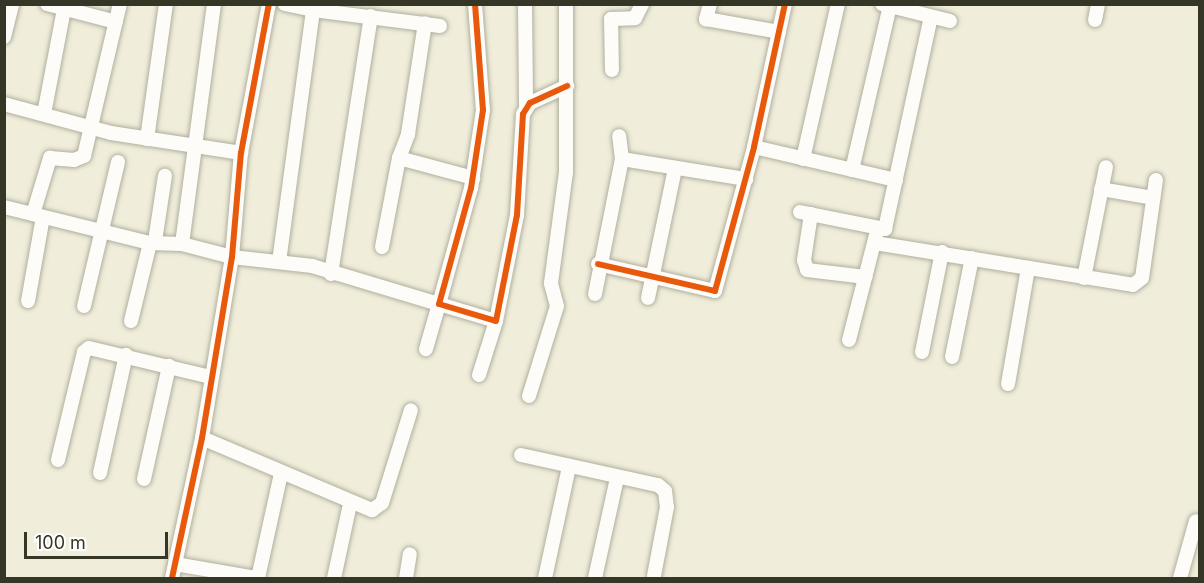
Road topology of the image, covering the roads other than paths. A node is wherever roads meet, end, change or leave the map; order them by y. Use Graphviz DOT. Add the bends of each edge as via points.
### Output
graph roads {
  1 [pos="12,4"];
  2 [pos="46,4"];
  3 [pos="120,4"];
  4 [pos="166,4"];
  5 [pos="213,4"];
  6 [pos="269,4"];
  7 [pos="285,4"];
  8 [pos="475,4"];
  9 [pos="525,4"];
  10 [pos="566,4"];
  11 [pos="610,4"];
  12 [pos="642,4"];
  13 [pos="710,4"];
  14 [pos="785,4"];
  15 [pos="838,4"];
  16 [pos="1098,4"];
  17 [pos="886,5"];
  18 [pos="70,8"];
  19 [pos="907,8"];
  20 [pos="334,9"];
  21 [pos="313,10"];
  22 [pos="391,11"];
  23 [pos="371,16"];
  24 [pos="931,17"];
  25 [pos="611,19"];
  26 [pos="1095,20"];
  27 [pos="950,21"];
  28 [pos="116,22"];
  29 [pos="425,23"];
  30 [pos="440,26"];
  31 [pos="779,32"];
  32 [pos="4,37"];
  33 [pos="612,70"];
  34 [pos="567,86"];
  35 [pos="4,104"];
  36 [pos="526,107"];
  37 [pos="44,114"];
  38 [pos="94,126"];
  39 [pos="619,136"];
  40 [pos="147,139"];
  41 [pos="194,147"];
  42 [pos="754,147"];
  43 [pos="241,153"];
  44 [pos="399,158"];
  45 [pos="622,159"];
  46 [pos="803,159"];
  47 [pos="117,162"];
  48 [pos="1106,167"];
  49 [pos="675,169"];
  50 [pos="852,170"];
  51 [pos="165,176"];
  52 [pos="473,178"];
  53 [pos="746,179"];
  54 [pos="896,180"];
  55 [pos="1156,180"];
  56 [pos="1101,189"];
  57 [pos="1153,198"];
  58 [pos="4,207"];
  59 [pos="38,216"];
  60 [pos="878,227"];
  61 [pos="102,231"];
  62 [pos="152,242"];
  63 [pos="875,243"];
  64 [pos="182,244"];
  65 [pos="382,247"];
  66 [pos="942,252"];
  67 [pos="231,257"];
  68 [pos="972,258"];
  69 [pos="279,262"];
  70 [pos="598,264"];
  71 [pos="1028,268"];
  72 [pos="332,274"];
  73 [pos="652,277"];
  74 [pos="866,277"];
  75 [pos="1084,278"];
  76 [pos="595,294"];
  77 [pos="648,298"];
  78 [pos="28,301"];
  79 [pos="439,304"];
  80 [pos="84,306"];
  81 [pos="131,321"];
  82 [pos="496,321"];
  83 [pos="849,340"];
  84 [pos="426,349"];
  85 [pos="922,352"];
  86 [pos="126,355"];
  87 [pos="952,357"];
  88 [pos="169,366"];
  89 [pos="479,375"];
  90 [pos="211,377"];
  91 [pos="1008,384"];
  92 [pos="529,396"];
  93 [pos="411,410"];
  94 [pos="202,438"];
  95 [pos="521,455"];
  96 [pos="58,460"];
  97 [pos="569,467"];
  98 [pos="100,473"];
  99 [pos="281,473"];
  100 [pos="617,478"];
  101 [pos="144,479"];
  102 [pos="350,504"];
  103 [pos="1196,521"];
  104 [pos="410,554"];
  105 [pos="176,564"];
  106 [pos="657,578"];
  107 [pos="172,579"];
  108 [pos="257,579"];
  109 [pos="334,579"];
  110 [pos="406,579"];
  111 [pos="545,579"];
  112 [pos="595,579"];
  113 [pos="1180,579"];
  1 -- 32 [label="street"];
  2 -- 18 [label="street"];
  3 -- 28 [label="street"];
  4 -- 40 [label="street"];
  5 -- 41 [label="street"];
  6 -- 43 [label="street"];
  7 -- 21 [label="street"];
  8 -- 52 [label="street" via="483,110"];
  9 -- 36 [label="street"];
  10 -- 34 [label="street"];
  11 -- 25 [label="street"];
  12 -- 25 [label="street" via="635,18"];
  13 -- 31 [label="street" via="706,19"];
  14 -- 31 [label="street"];
  15 -- 46 [label="street"];
  16 -- 26 [label="street"];
  17 -- 19 [label="street"];
  17 -- 50 [label="street"];
  18 -- 28 [label="street"];
  18 -- 37 [label="street"];
  19 -- 24 [label="street"];
  20 -- 21 [label="street"];
  20 -- 23 [label="street"];
  21 -- 69 [label="street"];
  22 -- 23 [label="street"];
  22 -- 29 [label="street"];
  23 -- 72 [label="street"];
  24 -- 27 [label="street"];
  24 -- 54 [label="street"];
  25 -- 33 [label="street"];
  28 -- 38 [label="street"];
  29 -- 30 [label="street"];
  29 -- 44 [label="street" via="408,134"];
  31 -- 42 [label="street"];
  34 -- 36 [label="street"];
  34 -- 92 [label="street" via="566,172 551,283 557,306"];
  35 -- 37 [label="street"];
  36 -- 82 [label="street" via="517,215"];
  37 -- 38 [label="street"];
  38 -- 40 [label="street"];
  38 -- 59 [label="street" via="80,160 50,158"];
  39 -- 45 [label="street"];
  40 -- 41 [label="street"];
  41 -- 43 [label="street"];
  41 -- 64 [label="street"];
  42 -- 46 [label="street"];
  42 -- 53 [label="street"];
  43 -- 67 [label="street"];
  44 -- 52 [label="street"];
  44 -- 65 [label="street"];
  45 -- 49 [label="street"];
  45 -- 70 [label="street"];
  46 -- 50 [label="street"];
  47 -- 61 [label="street"];
  48 -- 56 [label="street"];
  49 -- 53 [label="street"];
  49 -- 73 [label="street"];
  50 -- 54 [label="street"];
  51 -- 62 [label="street"];
  52 -- 79 [label="street"];
  53 -- 73 [label="street" via="715,291"];
  54 -- 60 [label="street" via="885,229"];
  55 -- 57 [label="street"];
  56 -- 57 [label="street"];
  56 -- 75 [label="street"];
  57 -- 75 [label="street" via="1140,282 1133,285"];
  58 -- 59 [label="street"];
  59 -- 61 [label="street"];
  59 -- 78 [label="street"];
  60 -- 63 [label="street"];
  60 -- 74 [label="street" via="806,213 807,270"];
  61 -- 62 [label="street"];
  61 -- 80 [label="street"];
  62 -- 64 [label="street"];
  62 -- 81 [label="street"];
  63 -- 66 [label="street"];
  63 -- 74 [label="street"];
  64 -- 67 [label="street"];
  66 -- 68 [label="street"];
  66 -- 85 [label="street"];
  67 -- 69 [label="street"];
  67 -- 90 [label="street"];
  68 -- 71 [label="street"];
  68 -- 87 [label="street"];
  69 -- 72 [label="street"];
  70 -- 73 [label="street"];
  70 -- 76 [label="street"];
  71 -- 75 [label="street"];
  71 -- 91 [label="street"];
  72 -- 79 [label="street"];
  73 -- 77 [label="street"];
  74 -- 83 [label="street"];
  79 -- 82 [label="street"];
  79 -- 84 [label="street"];
  82 -- 89 [label="street"];
  86 -- 88 [label="street"];
  86 -- 96 [label="street" via="94,346 84,352"];
  86 -- 98 [label="street"];
  88 -- 90 [label="street"];
  88 -- 101 [label="street"];
  90 -- 94 [label="street"];
  93 -- 102 [label="street" via="378,509"];
  94 -- 99 [label="street"];
  94 -- 105 [label="street"];
  95 -- 97 [label="street"];
  97 -- 100 [label="street"];
  97 -- 111 [label="street"];
  99 -- 102 [label="street"];
  99 -- 108 [label="street"];
  100 -- 106 [label="street" via="658,485 665,491 667,507"];
  100 -- 112 [label="street"];
  102 -- 109 [label="street"];
  103 -- 113 [label="street"];
  104 -- 110 [label="street"];
  105 -- 107 [label="street"];
  105 -- 108 [label="street"];
}
